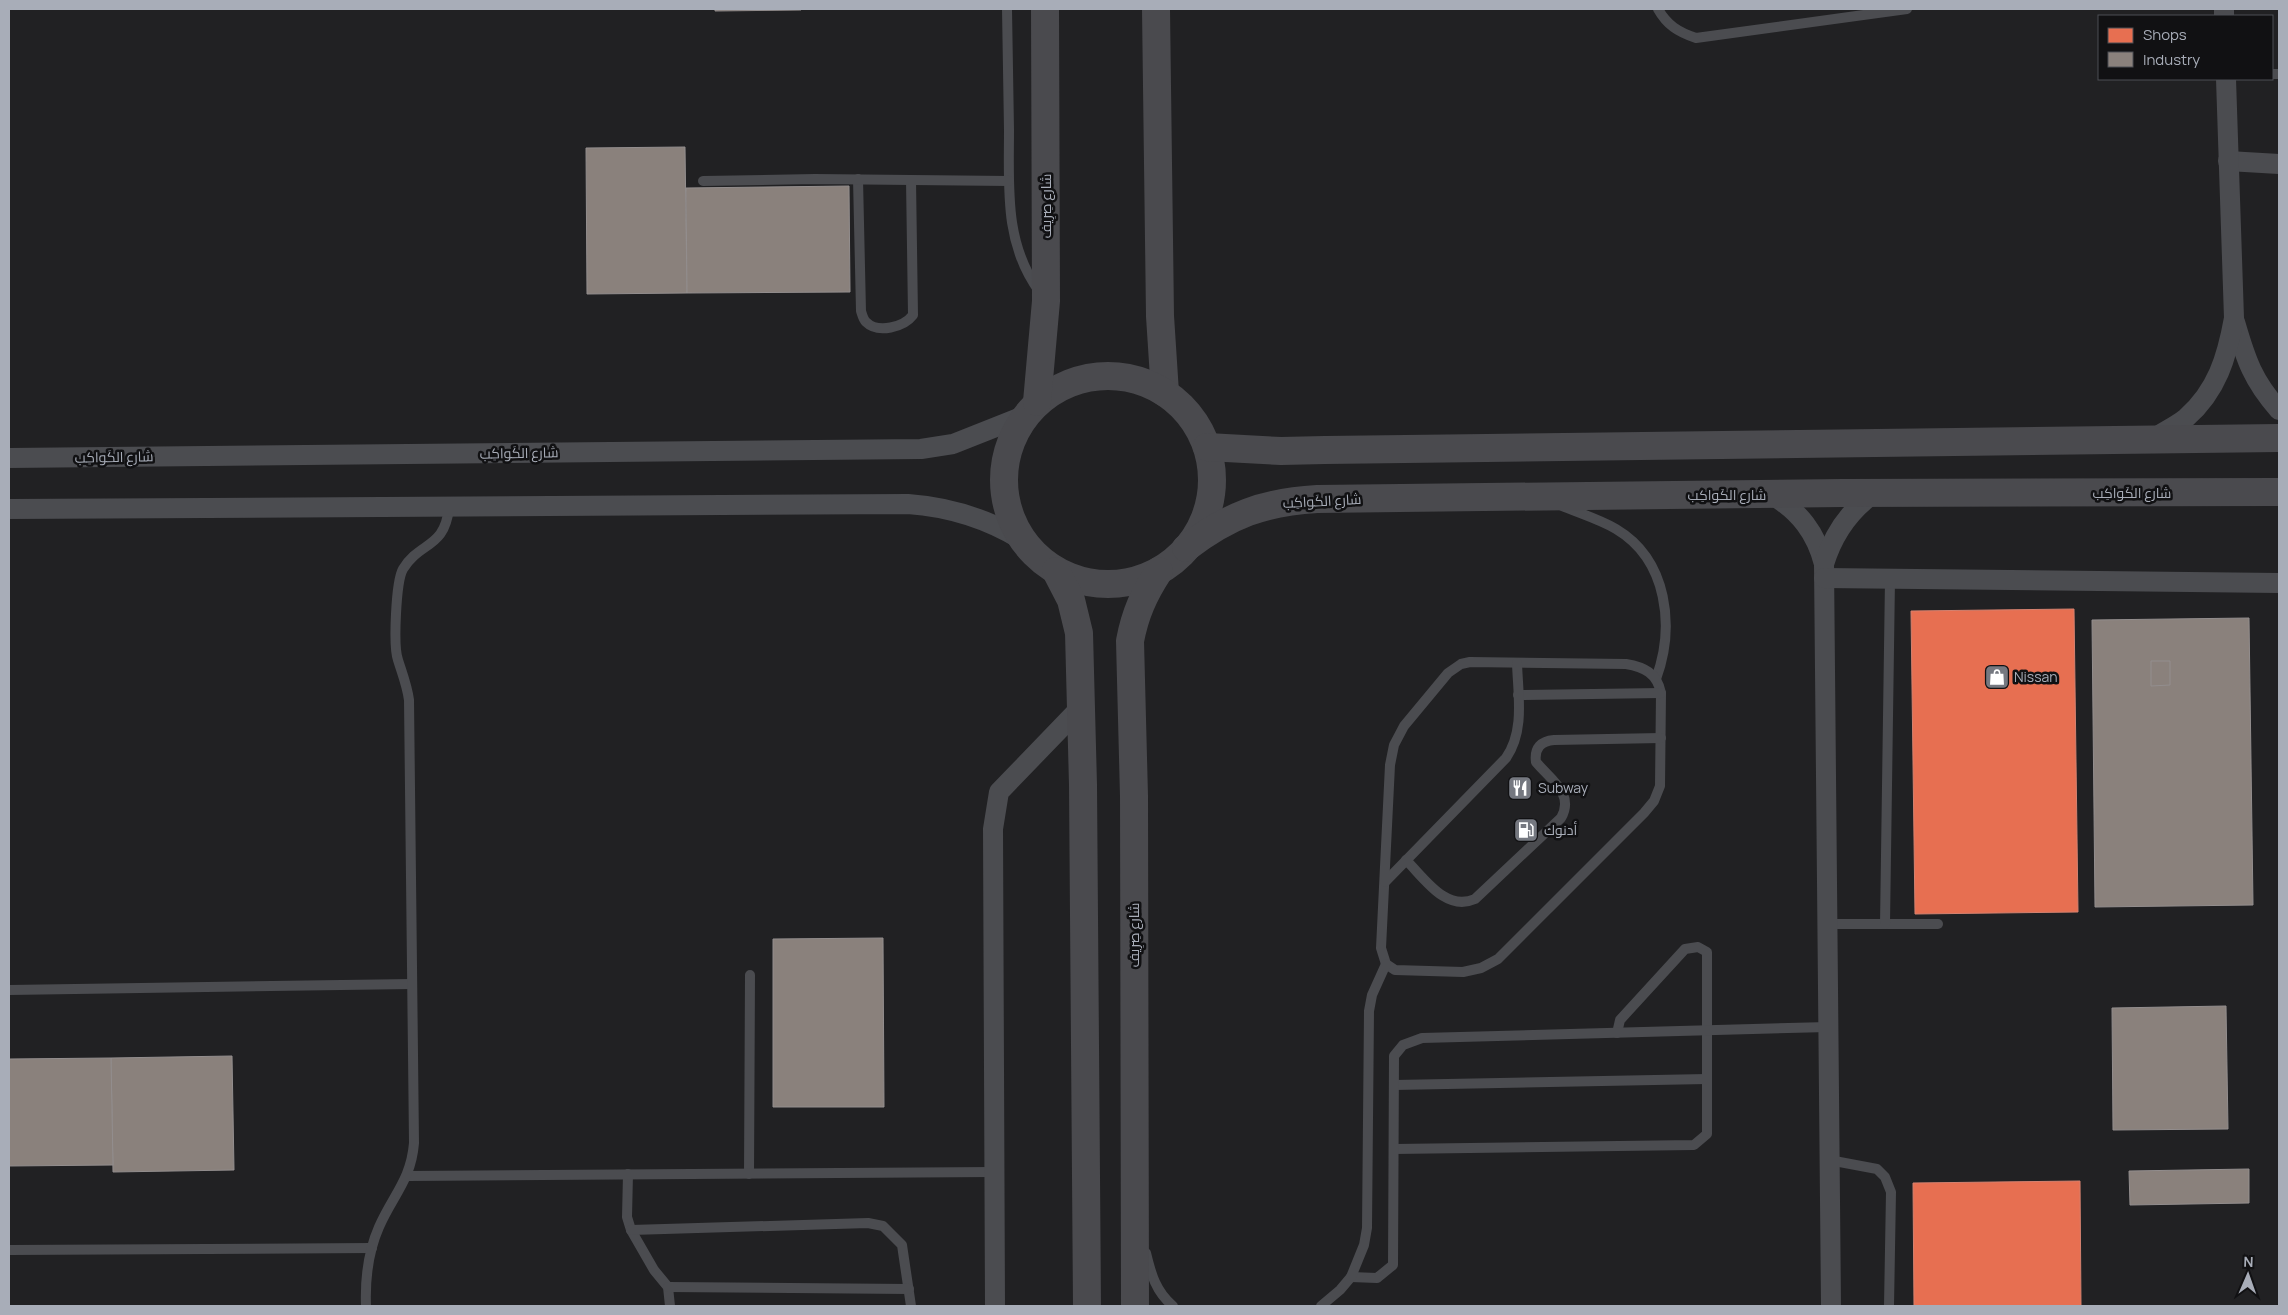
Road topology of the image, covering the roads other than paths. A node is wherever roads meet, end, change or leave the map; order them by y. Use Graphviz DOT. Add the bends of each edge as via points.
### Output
graph roads {
  1 [pos="1007,9"];
  2 [pos="1045,9"];
  3 [pos="1156,9"];
  4 [pos="1658,9"];
  5 [pos="1907,9"];
  6 [pos="2226,80"];
  7 [pos="2228,161"];
  8 [pos="2279,164"];
  9 [pos="858,180"];
  10 [pos="911,180"];
  11 [pos="703,181"];
  12 [pos="1009,181"];
  13 [pos="1046,301"];
  14 [pos="2234,318"];
  15 [pos="1165,392"];
  16 [pos="1031,409"];
  17 [pos="2279,410"];
  18 [pos="2279,438"];
  19 [pos="2153,439"];
  20 [pos="1207,447"];
  21 [pos="9,458"];
  22 [pos="1872,494"];
  23 [pos="1772,495"];
  24 [pos="2275,495"];
  25 [pos="1541,497"];
  26 [pos="449,507"];
  27 [pos="9,509"];
  28 [pos="1022,540"];
  29 [pos="1186,548"];
  30 [pos="1056,571"];
  31 [pos="1159,571"];
  32 [pos="1824,571"];
  33 [pos="1890,579"];
  34 [pos="2279,583"];
  35 [pos="1517,663"];
  36 [pos="1656,679"];
  37 [pos="1661,692"];
  38 [pos="1518,695"];
  39 [pos="1080,707"];
  40 [pos="1661,738"];
  41 [pos="1406,860"];
  42 [pos="1385,882"];
  43 [pos="1827,924"];
  44 [pos="1884,924"];
  45 [pos="1938,924"];
  46 [pos="1386,964"];
  47 [pos="750,974"];
  48 [pos="412,984"];
  49 [pos="9,990"];
  50 [pos="1828,1027"];
  51 [pos="1707,1031"];
  52 [pos="1617,1033"];
  53 [pos="1707,1079"];
  54 [pos="1394,1085"];
  55 [pos="1394,1149"];
  56 [pos="1829,1160"];
  57 [pos="994,1172"];
  58 [pos="628,1174"];
  59 [pos="749,1174"];
  60 [pos="408,1176"];
  61 [pos="1135,1202"];
  62 [pos="631,1230"];
  63 [pos="372,1248"];
  64 [pos="9,1250"];
  65 [pos="1351,1277"];
  66 [pos="668,1287"];
  67 [pos="909,1289"];
  68 [pos="366,1306"];
  69 [pos="670,1306"];
  70 [pos="911,1306"];
  71 [pos="995,1306"];
  72 [pos="1087,1306"];
  73 [pos="1135,1306"];
  74 [pos="1173,1306"];
  75 [pos="1321,1306"];
  76 [pos="1831,1306"];
  77 [pos="1890,1306"];
  1 -- 12 [label="lane"];
  2 -- 13 [label="main road, شارع صِرِيف"];
  3 -- 15 [label="main road" via="1160,316"];
  4 -- 5 [label="lane" via="1664,20 1678,32 1696,38"];
  6 -- 7 [label="street"];
  7 -- 8 [label="street"];
  7 -- 14 [label="street"];
  9 -- 10 [label="lane"];
  9 -- 10 [label="lane" via="861,311 865,321 874,327 900,326 912,315"];
  9 -- 11 [label="lane"];
  10 -- 12 [label="lane"];
  12 -- 13 [label="lane" via="1010,213 1018,250 1034,285"];
  13 -- 16 [label="main road, شارع صِرِيف"];
  14 -- 17 [label="street" via="2245,356 2261,390"];
  14 -- 19 [label="street" via="2227,355 2212,390 2185,418"];
  15 -- 16 [label="main road" via="1140,380 1113,376 1086,378 1060,387"];
  15 -- 20 [label="main road" via="1188,413"];
  16 -- 21 [label="street, شارع الكَواكِب" via="952,444 921,449"];
  16 -- 28 [label="main road" via="1013,435 1005,456 1003,478 1005,500"];
  18 -- 19 [label="main road"];
  19 -- 20 [label="main road" via="1325,450"];
  20 -- 29 [label="main road" via="1212,474 1210,501 1202,526"];
  22 -- 23 [label="main road, شارع الكَواكِب"];
  22 -- 24 [label="main road, شارع الكَواكِب"];
  22 -- 32 [label="street" via="1841,524"];
  23 -- 25 [label="main road, شارع الكَواكِب"];
  23 -- 32 [label="street" via="1806,523 1814,536"];
  25 -- 29 [label="main road, شارع الكَواكِب" via="1289,500 1234,517"];
  25 -- 36 [label="lane" via="1616,529 1634,542 1648,559 1659,578 1665,608 1664,644"];
  26 -- 27 [label="street"];
  26 -- 28 [label="street" via="908,504 964,512"];
  26 -- 48 [label="lane" via="443,531 436,541 410,560 399,579 397,590 397,658 409,700"];
  28 -- 30 [label="main road"];
  29 -- 31 [label="main road"];
  30 -- 31 [label="main road" via="1076,579 1104,583 1139,579"];
  30 -- 39 [label="main road" via="1065,584 1076,616"];
  31 -- 61 [label="main road, شارع صِرِيف" via="1138,608 1130,641 1134,796"];
  32 -- 33 [label="street"];
  32 -- 43 [label="street"];
  33 -- 34 [label="street"];
  33 -- 44 [label="lane"];
  35 -- 36 [label="lane" via="1626,664 1646,669"];
  35 -- 38 [label="lane"];
  35 -- 42 [label="lane" via="1470,662 1453,668 1398,735 1390,765"];
  36 -- 37 [label="lane"];
  37 -- 38 [label="lane"];
  37 -- 40 [label="lane"];
  38 -- 41 [label="lane" via="1518,731 1506,758"];
  39 -- 57 [label="street" via="999,792 993,829"];
  39 -- 72 [label="main road"];
  40 -- 41 [label="lane" via="1554,740 1541,744 1535,755 1536,762 1562,791 1565,812 1475,899 1463,903 1446,900"];
  40 -- 46 [label="lane" via="1661,778 1654,801 1498,959 1482,968 1462,972 1400,971"];
  41 -- 42 [label="lane"];
  42 -- 46 [label="lane" via="1381,948"];
  43 -- 44 [label="lane"];
  43 -- 50 [label="street"];
  44 -- 45 [label="lane"];
  46 -- 65 [label="lane" via="1369,1011 1367,1228 1362,1253"];
  47 -- 59 [label="lane"];
  48 -- 49 [label="lane"];
  48 -- 60 [label="lane" via="414,1143"];
  50 -- 51 [label="lane"];
  50 -- 56 [label="street"];
  51 -- 52 [label="lane"];
  51 -- 52 [label="lane" via="1707,952 1698,947 1685,949 1620,1020"];
  51 -- 53 [label="lane"];
  52 -- 54 [label="lane" via="1422,1038 1403,1045 1394,1056"];
  53 -- 54 [label="lane"];
  53 -- 55 [label="lane" via="1707,1134 1694,1145"];
  54 -- 55 [label="lane"];
  55 -- 65 [label="lane" via="1393,1265 1377,1278"];
  56 -- 76 [label="street"];
  56 -- 77 [label="lane" via="1877,1169 1885,1177 1891,1192"];
  57 -- 59 [label="lane"];
  57 -- 71 [label="street"];
  58 -- 59 [label="lane"];
  58 -- 60 [label="lane"];
  58 -- 62 [label="lane" via="627,1217"];
  60 -- 63 [label="lane" via="388,1210"];
  61 -- 73 [label="main road, شارع صِرِيف"];
  61 -- 74 [label="lane" via="1154,1282"];
  62 -- 66 [label="lane"];
  62 -- 67 [label="lane" via="868,1223 883,1226 902,1245"];
  63 -- 64 [label="lane"];
  63 -- 68 [label="lane"];
  65 -- 75 [label="lane"];
  66 -- 67 [label="lane"];
  66 -- 69 [label="lane"];
  67 -- 70 [label="lane"];
}
